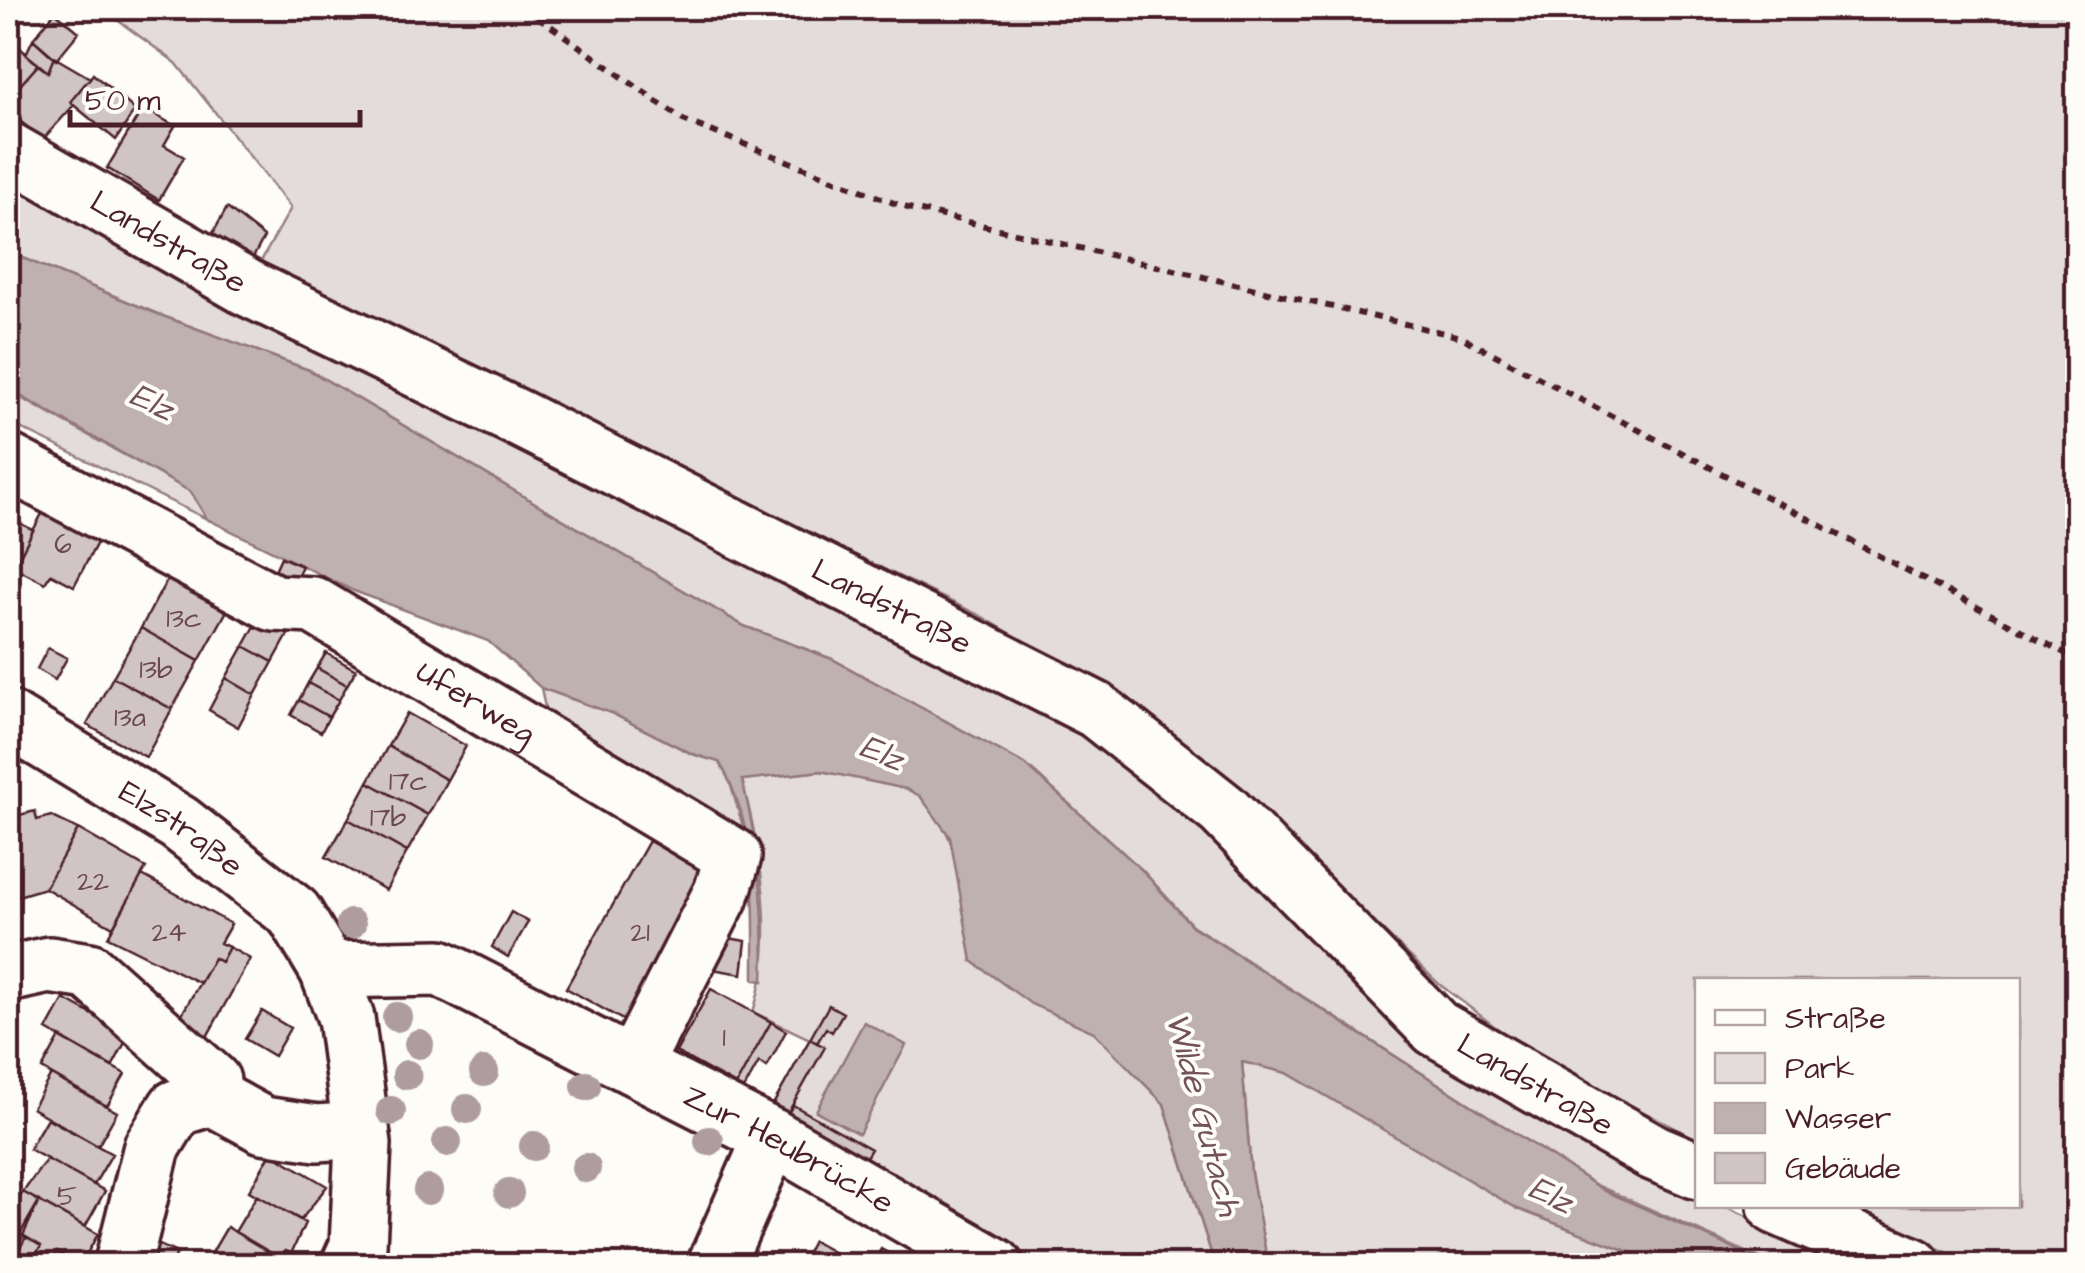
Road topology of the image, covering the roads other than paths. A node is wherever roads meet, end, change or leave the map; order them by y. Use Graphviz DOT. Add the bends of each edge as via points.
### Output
graph roads {
  1 [pos="8,150"];
  2 [pos="8,462"];
  3 [pos="8,718"];
  4 [pos="328,970"];
  5 [pos="8,974"];
  6 [pos="633,1066"];
  7 [pos="212,1097"];
  8 [pos="361,1130"];
  9 [pos="772,1137"];
  10 [pos="1695,1170"];
  11 [pos="1781,1208"];
  12 [pos="123,1263"];
  13 [pos="350,1266"];
  14 [pos="715,1266"];
  15 [pos="995,1266"];
  16 [pos="1913,1266"];
  1 -- 10 [label="street, Landstraße" via="248,288 1096,710 1223,810 1436,1028"];
  2 -- 6 [label="street, Uferweg" via="274,602 313,606 733,856 722,892"];
  3 -- 4 [label="street, Elzstraße" via="180,823 294,913"];
  4 -- 6 [label="street" via="440,968"];
  4 -- 8 [label="street, Elzstraße" via="346,1018"];
  5 -- 7 [label="street" via="49,964 90,971 212,1081"];
  6 -- 9 [label="street, Zur Heubrücke"];
  7 -- 8 [label="street" via="263,1125 317,1133"];
  7 -- 12 [label="street" via="176,1108 152,1147"];
  8 -- 13 [label="street, Elzstraße" via="358,1246"];
  9 -- 14 [label="street"];
  9 -- 15 [label="street, Zur Heubrücke"];
  11 -- 16 [label="street"];
}
